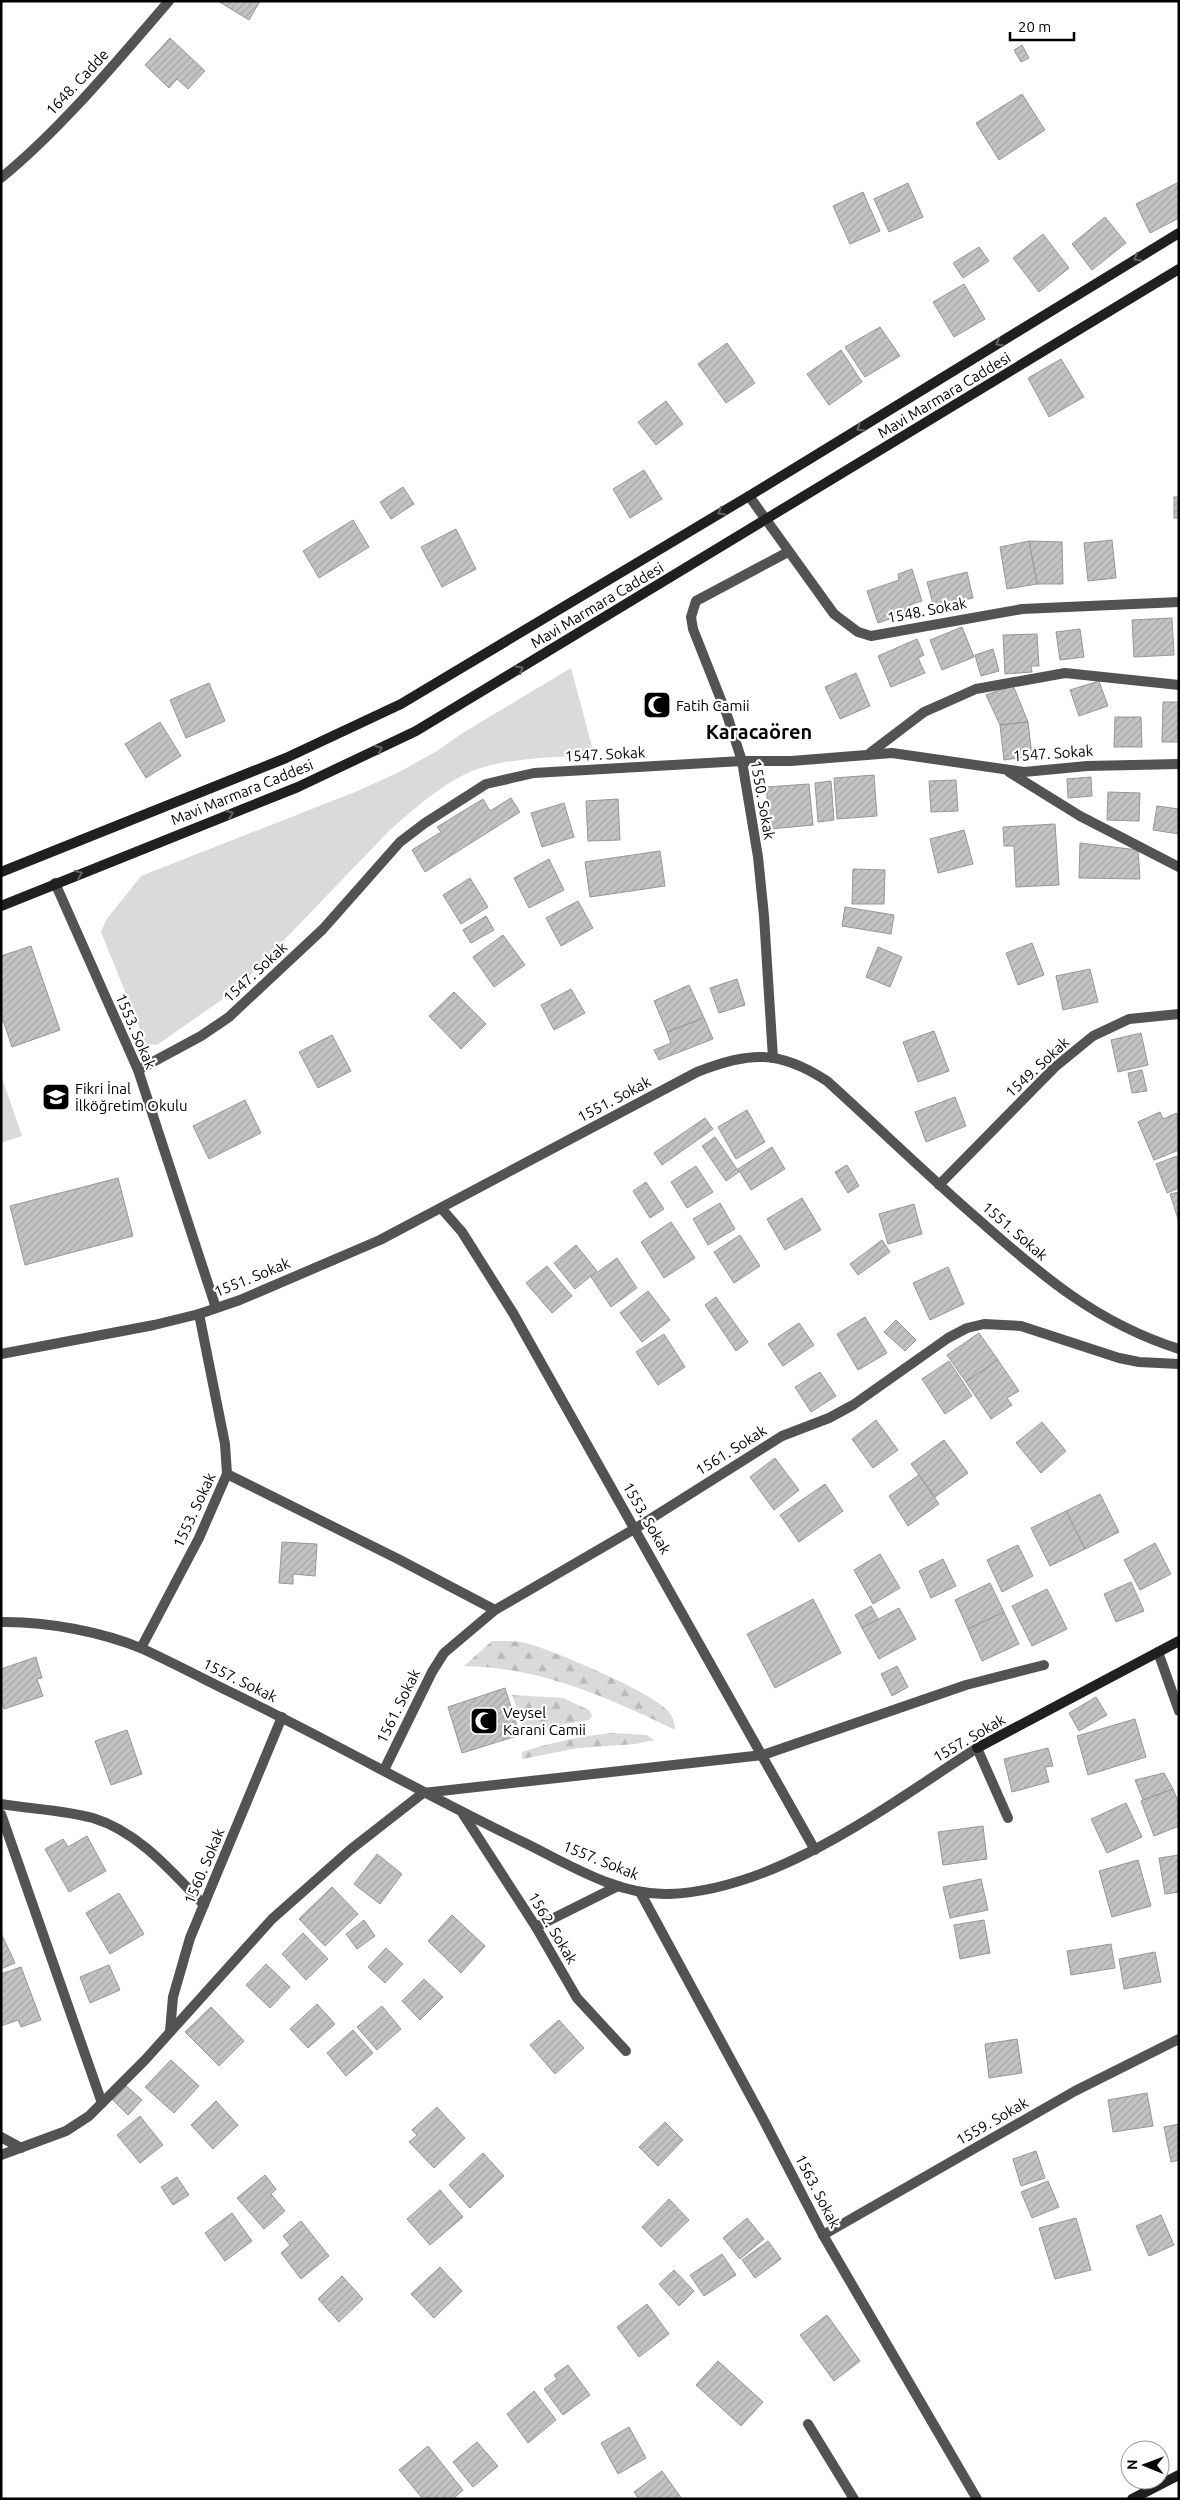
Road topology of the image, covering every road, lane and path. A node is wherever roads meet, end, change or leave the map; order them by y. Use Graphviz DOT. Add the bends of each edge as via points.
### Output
graph roads {
  1 [pos="170,1"];
  2 [pos="1,178"];
  3 [pos="1179,233"];
  4 [pos="1179,269"];
  5 [pos="749,496"];
  6 [pos="767,521"];
  7 [pos="788,552"];
  8 [pos="1179,602"];
  9 [pos="1179,685"];
  10 [pos="870,753"];
  11 [pos="742,761"];
  12 [pos="1179,764"];
  13 [pos="1008,772"];
  14 [pos="1179,867"];
  15 [pos="1,872"];
  16 [pos="55,884"];
  17 [pos="1,906"];
  18 [pos="1179,1014"];
  19 [pos="773,1058"];
  20 [pos="138,1070"];
  21 [pos="939,1185"];
  22 [pos="441,1208"];
  23 [pos="216,1308"];
  24 [pos="199,1314"];
  25 [pos="1179,1349"];
  26 [pos="1,1354"];
  27 [pos="1179,1364"];
  28 [pos="227,1474"];
  29 [pos="636,1528"];
  30 [pos="495,1610"];
  31 [pos="1,1622"];
  32 [pos="1179,1641"];
  33 [pos="141,1648"];
  34 [pos="1158,1652"];
  35 [pos="1044,1665"];
  36 [pos="1179,1711"];
  37 [pos="282,1717"];
  38 [pos="977,1748"];
  39 [pos="763,1755"];
  40 [pos="384,1770"];
  41 [pos="423,1792"];
  42 [pos="1,1804"];
  43 [pos="463,1813"];
  44 [pos="1,1814"];
  45 [pos="1008,1818"];
  46 [pos="816,1850"];
  47 [pos="618,1886"];
  48 [pos="640,1892"];
  49 [pos="204,1905"];
  50 [pos="536,1927"];
  51 [pos="170,2031"];
  52 [pos="1179,2039"];
  53 [pos="626,2050"];
  54 [pos="102,2103"];
  55 [pos="1,2137"];
  56 [pos="21,2148"];
  57 [pos="1,2155"];
  58 [pos="823,2235"];
  59 [pos="808,2424"];
  60 [pos="1179,2476"];
  61 [pos="854,2499"];
  62 [pos="978,2499"];
  63 [pos="1132,2499"];
  1 -- 2 [label="street, 1648. Cadde" via="52,130"];
  3 -- 5 [label="street, one-way"];
  4 -- 6 [label="street, Mavi Marmara Caddesi"];
  5 -- 6 [label="street, 1548. Sokak"];
  5 -- 15 [label="street, one-way" via="401,704 286,758"];
  6 -- 7 [label="street, 1548. Sokak"];
  16 -- 6 [label="street, Mavi Marmara Caddesi, one-way" via="298,787 416,731"];
  7 -- 8 [label="street, 1548. Sokak" via="834,614 858,632 871,636 1022,609"];
  7 -- 11 [label="street, 1550. Sokak" via="696,601 690,617"];
  9 -- 10 [label="street" via="1065,673 976,689 924,712"];
  10 -- 11 [label="street, 1547. Sokak" via="812,760"];
  10 -- 13 [label="street, 1547. Sokak" via="938,758"];
  11 -- 19 [label="street, 1550. Sokak" via="758,857"];
  11 -- 20 [label="street, 1547. Sokak" via="534,774 486,784 400,842 323,929 229,1017"];
  12 -- 13 [label="street, 1547. Sokak"];
  13 -- 14 [label="street" via="1080,816"];
  16 -- 17 [label="street, Mavi Marmara Caddesi"];
  16 -- 20 [label="street, 1553. Sokak"];
  18 -- 21 [label="street, 1549. Sokak" via="1129,1019 1093,1036 1055,1067"];
  19 -- 21 [label="street, 1551. Sokak" via="812,1071 827,1081"];
  19 -- 22 [label="street, 1551. Sokak" via="732,1058 697,1072"];
  20 -- 23 [label="street, 1553. Sokak"];
  21 -- 25 [label="street, 1551. Sokak" via="1068,1296 1124,1328"];
  22 -- 23 [label="street, 1551. Sokak" via="380,1240"];
  22 -- 29 [label="street, 1553. Sokak" via="462,1232 508,1305"];
  23 -- 24 [label="street, 1551. Sokak"];
  24 -- 26 [label="street, 1551. Sokak"];
  24 -- 28 [label="street, 1553. Sokak" via="225,1444"];
  27 -- 29 [label="street, 1561. Sokak" via="1120,1358 1021,1326 984,1324 967,1328 927,1352 853,1405 782,1436"];
  28 -- 30 [label="street"];
  28 -- 33 [label="street, 1553. Sokak" via="199,1538"];
  29 -- 30 [label="street, 1561. Sokak"];
  29 -- 39 [label="street, 1553. Sokak"];
  30 -- 40 [label="street, 1561. Sokak" via="444,1653"];
  31 -- 33 [label="street, 1557. Sokak" via="82,1631"];
  32 -- 34 [label="street, 1557. Sokak"];
  33 -- 37 [label="street, 1557. Sokak"];
  34 -- 36 [label="street"];
  34 -- 38 [label="street, 1557. Sokak"];
  35 -- 39 [label="street" via="966,1685"];
  37 -- 40 [label="street, 1557. Sokak"];
  37 -- 49 [label="street, 1560. Sokak"];
  38 -- 45 [label="street"];
  38 -- 46 [label="street, 1557. Sokak"];
  39 -- 41 [label="street"];
  39 -- 46 [label="street, 1553. Sokak"];
  40 -- 41 [label="street, 1557. Sokak"];
  41 -- 43 [label="street, 1557. Sokak"];
  41 -- 51 [label="street" via="350,1850 272,1920"];
  42 -- 49 [label="street" via="93,1818 134,1838 162,1861"];
  43 -- 47 [label="street, 1557. Sokak"];
  43 -- 50 [label="street, 1562. Sokak"];
  44 -- 54 [label="street"];
  46 -- 48 [label="street, 1557. Sokak" via="754,1877 668,1894"];
  47 -- 48 [label="street, 1557. Sokak"];
  47 -- 50 [label="street"];
  48 -- 58 [label="street, 1563. Sokak"];
  49 -- 51 [label="street, 1560. Sokak" via="172,1997"];
  50 -- 53 [label="street, 1562. Sokak" via="577,1998"];
  51 -- 54 [label="street"];
  52 -- 58 [label="street, 1559. Sokak" via="1075,2091"];
  54 -- 56 [label="street" via="66,2131"];
  55 -- 56 [label="street"];
  56 -- 57 [label="street"];
  58 -- 62 [label="street, 1563. Sokak"];
  59 -- 61 [label="street"];
  60 -- 63 [label="street"];
}
